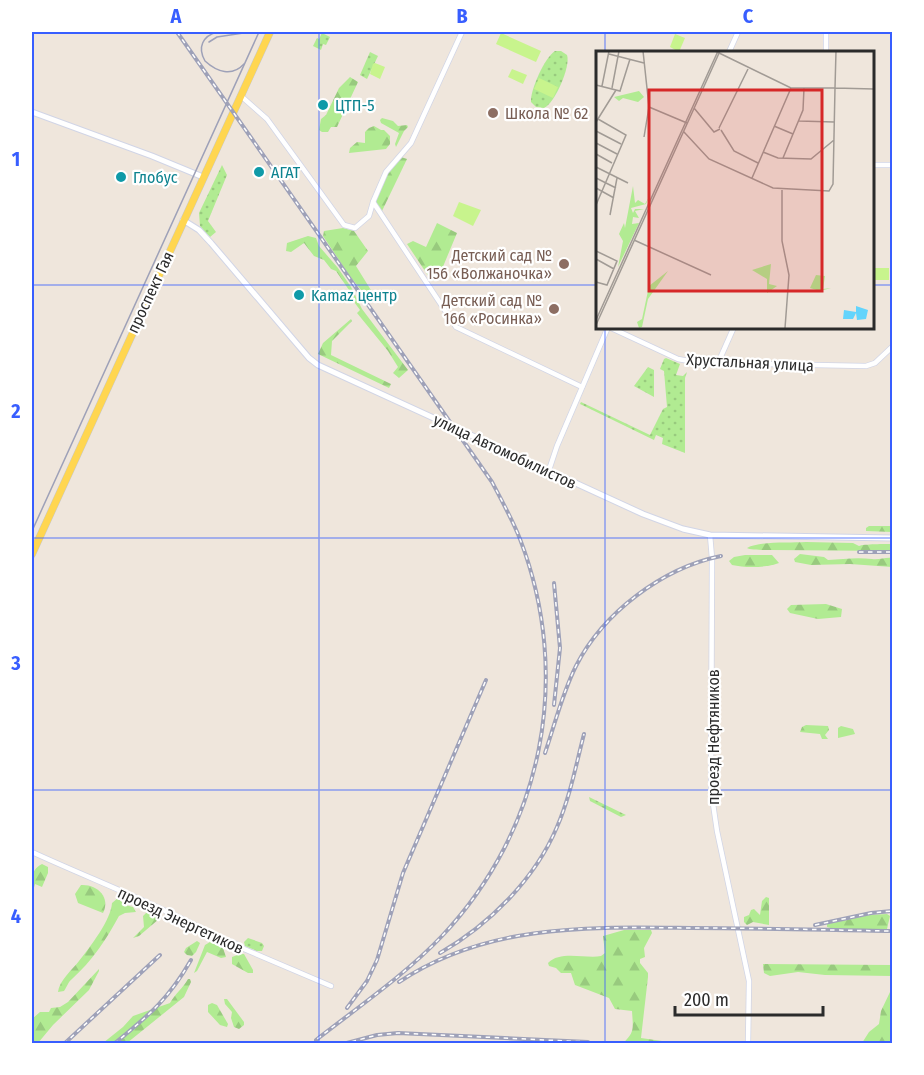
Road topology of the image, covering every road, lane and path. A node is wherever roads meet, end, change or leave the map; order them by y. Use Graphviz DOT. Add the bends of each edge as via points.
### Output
graph roads {
  1 [pos="270,32"];
  2 [pos="462,32"];
  3 [pos="738,32"];
  4 [pos="826,32"];
  5 [pos="729,51"];
  6 [pos="826,51"];
  7 [pos="241,96"];
  8 [pos="32,112"];
  9 [pos="873,165"];
  10 [pos="892,165"];
  11 [pos="204,177"];
  12 [pos="373,202"];
  13 [pos="382,214"];
  14 [pos="369,216"];
  15 [pos="183,220"];
  16 [pos="608,328"];
  17 [pos="610,328"];
  18 [pos="734,328"];
  19 [pos="892,347"];
  20 [pos="718,363"];
  21 [pos="582,387"];
  22 [pos="549,470"];
  23 [pos="710,535"];
  24 [pos="892,538"];
  25 [pos="32,554"];
  26 [pos="32,852"];
  27 [pos="331,986"];
  28 [pos="748,1044"];
  1 -- 7 [label="main road, проспект Гая"];
  2 -- 12 [label="street" via="411,143 386,172"];
  3 -- 5 [label="street"];
  4 -- 6 [label="street"];
  7 -- 11 [label="main road, проспект Гая"];
  7 -- 14 [label="street" via="267,119 344,225 355,228"];
  8 -- 11 [label="street"];
  9 -- 10 [label="street"];
  11 -- 15 [label="main road, проспект Гая"];
  12 -- 13 [label="street"];
  12 -- 14 [label="street"];
  13 -- 14 [label="street"];
  13 -- 21 [label="street" via="456,327"];
  15 -- 22 [label="street, улица Автомобилистов" via="199,230 318,365"];
  15 -- 25 [label="main road, проспект Гая"];
  16 -- 21 [label="street"];
  17 -- 20 [label="street, Хрустальная улица" via="678,359"];
  18 -- 20 [label="street"];
  19 -- 20 [label="street, Хрустальная улица" via="866,366"];
  21 -- 22 [label="street"];
  22 -- 23 [label="street, улица Автомобилистов" via="662,522"];
  23 -- 24 [label="street, улица Автомобилистов"];
  23 -- 28 [label="street, проезд Нефтяников" via="711,790 749,981"];
  26 -- 27 [label="street, проезд Энергетиков"];
}
